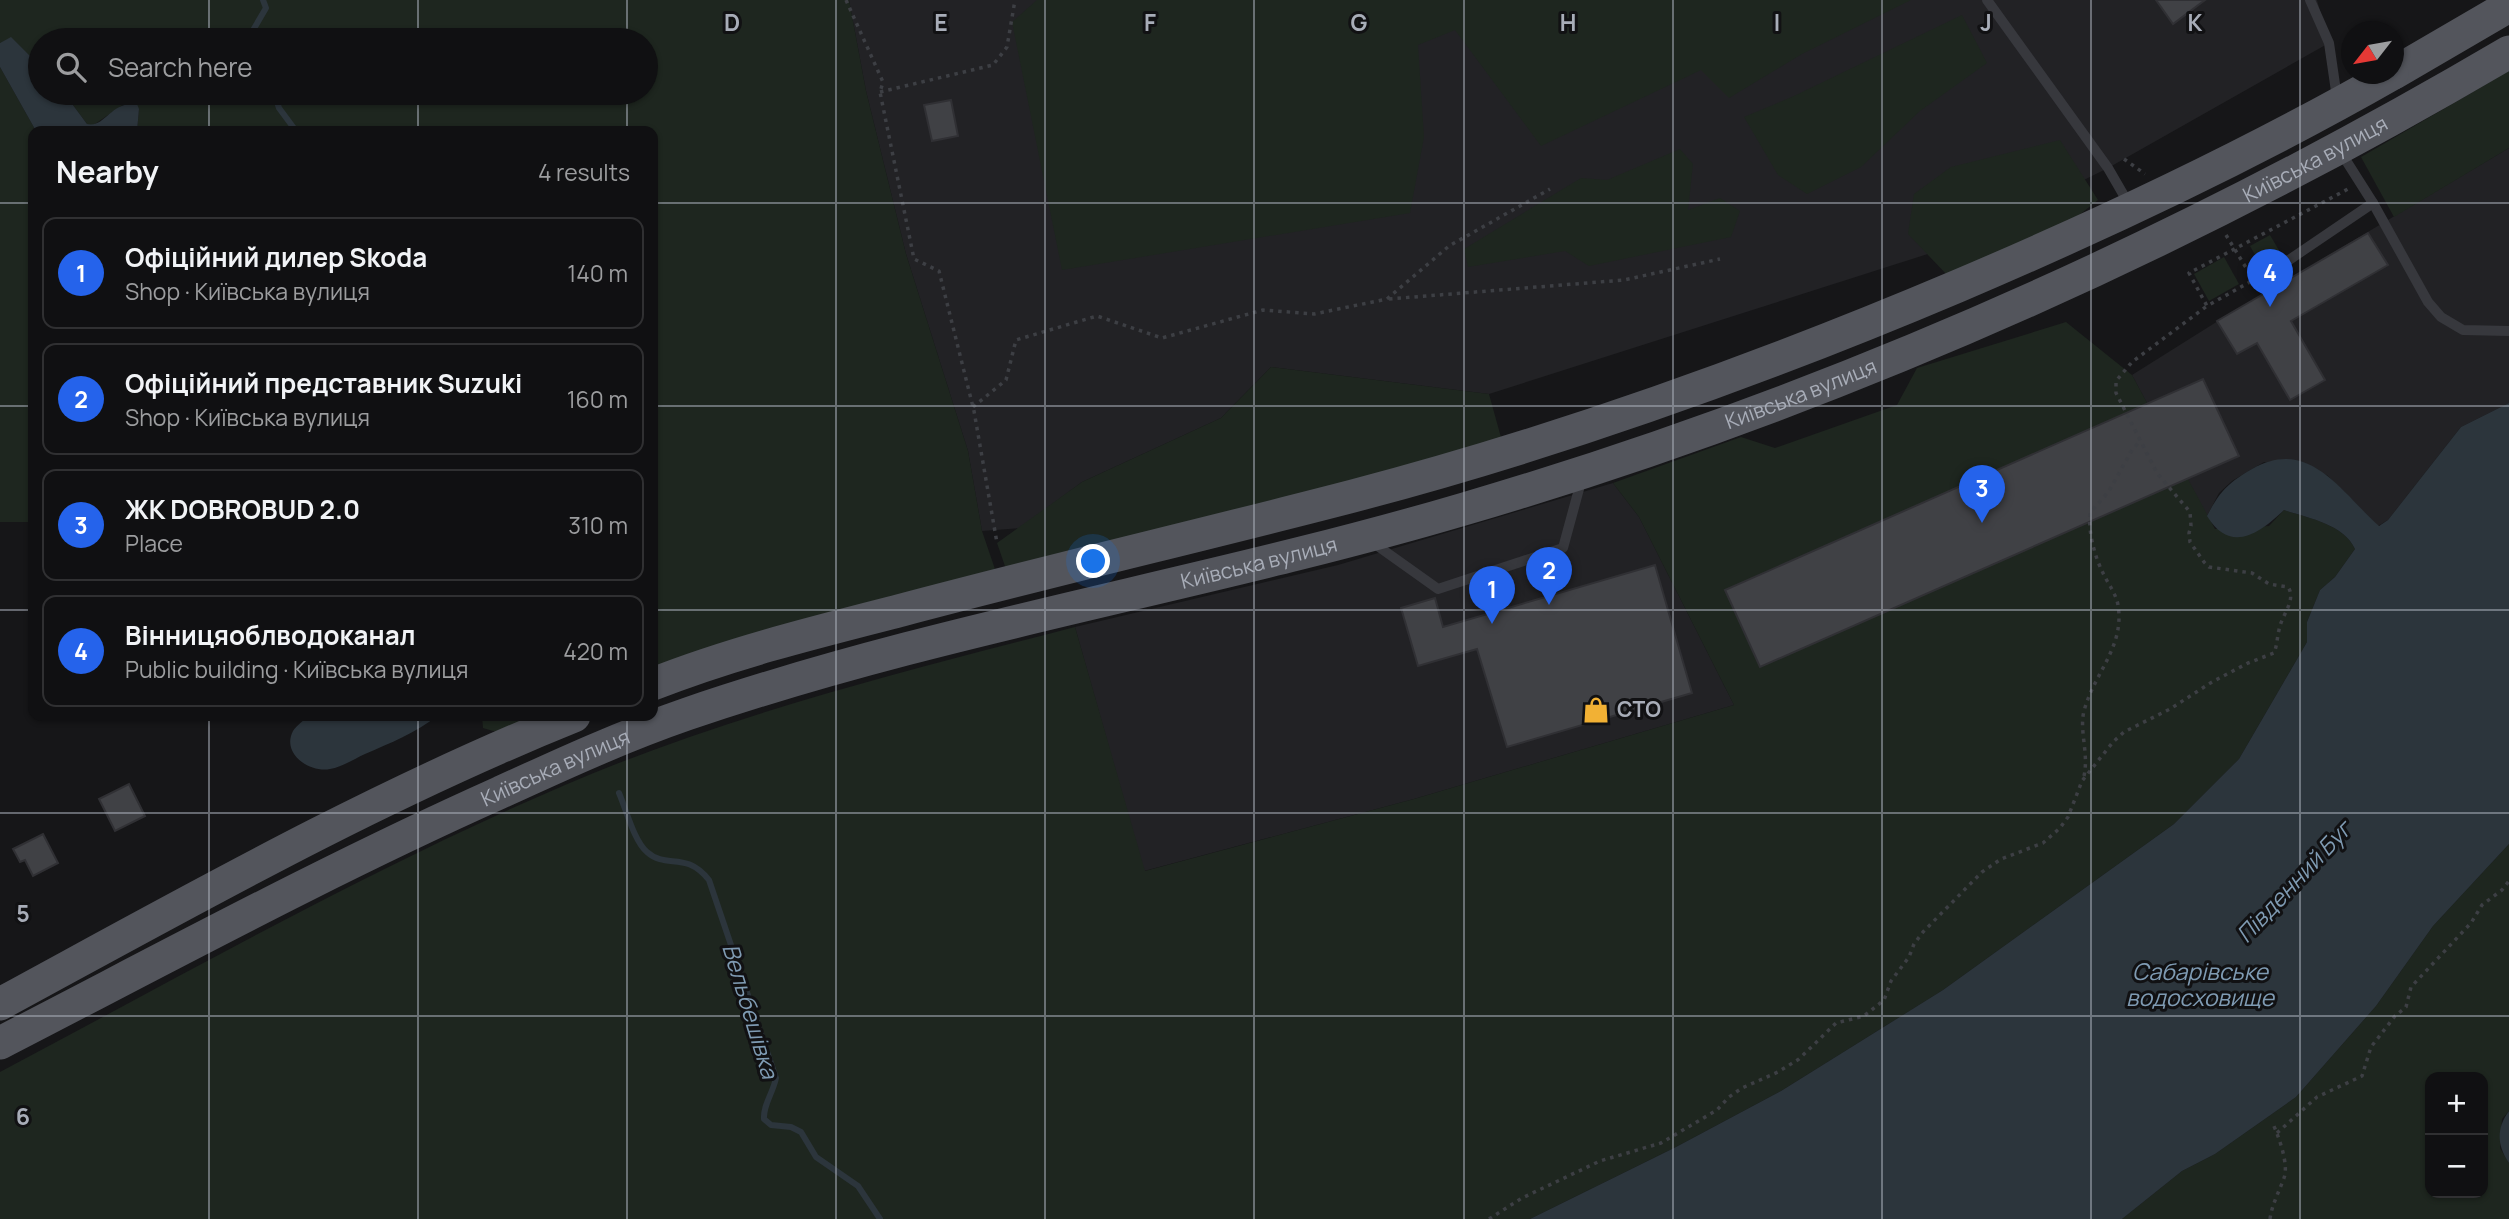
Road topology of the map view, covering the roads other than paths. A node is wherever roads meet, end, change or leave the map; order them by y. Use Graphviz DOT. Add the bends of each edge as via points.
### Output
graph roads {
  1 [pos="1987,0"];
  2 [pos="2310,0"];
  3 [pos="2509,6"];
  4 [pos="2509,52"];
  5 [pos="2404,67"];
  6 [pos="2373,84"];
  7 [pos="2338,104"];
  8 [pos="2338,149"];
  9 [pos="2373,203"];
  10 [pos="2132,208"];
  11 [pos="2286,262"];
  12 [pos="2000,268"];
  13 [pos="2017,305"];
  14 [pos="2509,331"];
  15 [pos="1761,365"];
  16 [pos="1774,404"];
  17 [pos="1584,470"];
  18 [pos="1364,536"];
  19 [pos="658,682"];
  20 [pos="562,721"];
  21 [pos="572,721"];
  22 [pos="585,755"];
  23 [pos="0,1004"];
  24 [pos="0,1043"];
  1 -- 10 [label="lane"];
  2 -- 7 [label="lane" via="2329,43"];
  3 -- 5 [label="main road, Київська вулиця"];
  4 -- 8 [label="main road, Київська вулиця"];
  6 -- 7 [label="main road, Київська вулиця"];
  7 -- 10 [label="main road, Київська вулиця"];
  8 -- 9 [label="lane"];
  8 -- 13 [label="main road, Київська вулиця"];
  9 -- 11 [label="lane"];
  9 -- 14 [label="lane" via="2441,317 2463,330"];
  10 -- 12 [label="main road, Київська вулиця"];
  12 -- 13 [label="main road"];
  12 -- 15 [label="main road, Київська вулиця"];
  13 -- 16 [label="main road, Київська вулиця"];
  15 -- 16 [label="main road"];
  15 -- 19 [label="main road, Київська вулиця" via="1452,469 795,638"];
  16 -- 17 [label="main road, Київська вулиця"];
  17 -- 18 [label="main road, Київська вулиця"];
  17 -- 18 [label="lane" via="1563,548 1438,589"];
  18 -- 22 [label="main road, Київська вулиця" via="806,676 681,716"];
  20 -- 23 [label="main road, Київська вулиця" via="382,802"];
  21 -- 22 [label="main road"];
  22 -- 24 [label="main road, Київська вулиця" via="398,838"];
}
